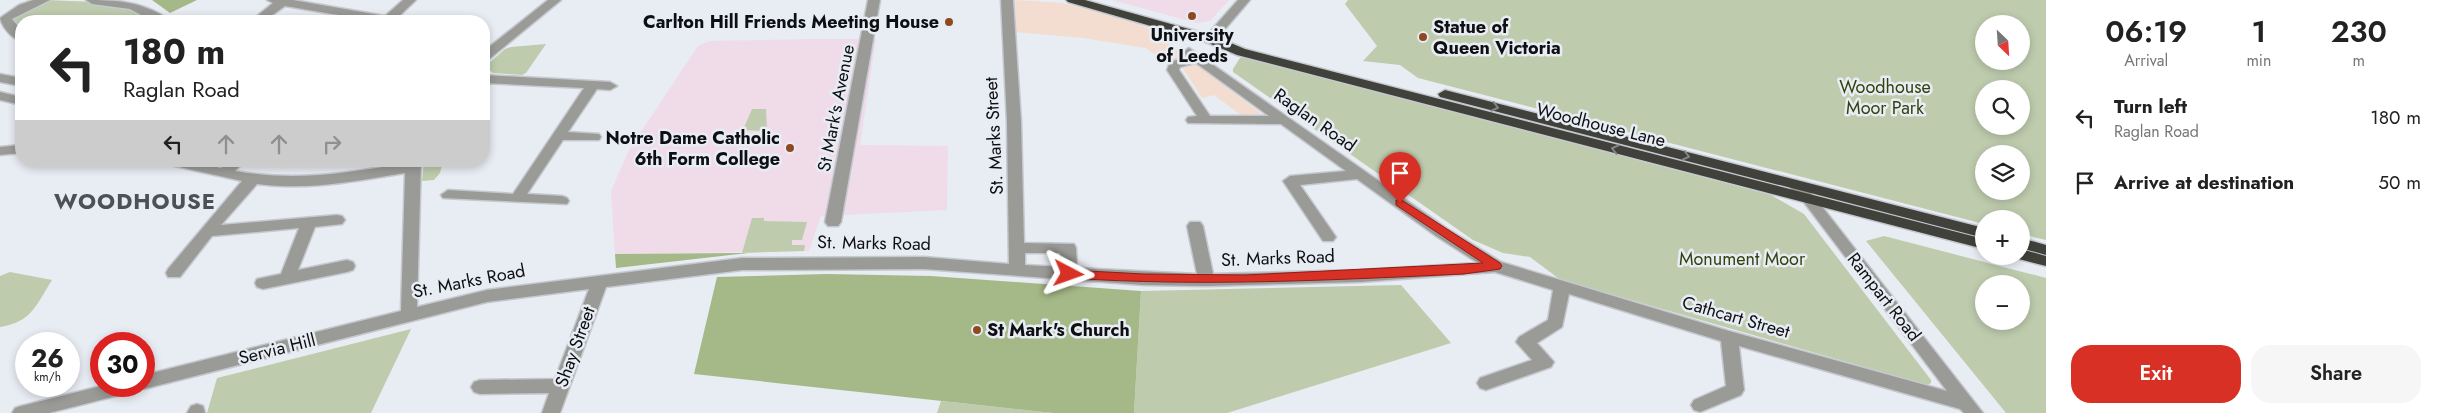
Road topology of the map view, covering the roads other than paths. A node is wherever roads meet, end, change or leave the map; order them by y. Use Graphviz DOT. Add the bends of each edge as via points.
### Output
graph roads {
  1 [pos="25,0"];
  2 [pos="44,0"];
  3 [pos="92,0"];
  4 [pos="410,0"];
  5 [pos="555,0"];
  6 [pos="874,0"];
  7 [pos="1007,0"];
  8 [pos="1072,0"];
  9 [pos="1244,0"];
  10 [pos="124,1"];
  11 [pos="277,1"];
  12 [pos="306,3"];
  13 [pos="0,11"];
  14 [pos="154,15"];
  15 [pos="263,15"];
  16 [pos="332,15"];
  17 [pos="394,15"];
  18 [pos="15,31"];
  19 [pos="1210,39"];
  20 [pos="490,52"];
  21 [pos="0,78"];
  22 [pos="490,79"];
  23 [pos="15,81"];
  24 [pos="593,86"];
  25 [pos="610,86"];
  26 [pos="11,99"];
  27 [pos="0,105"];
  28 [pos="1284,120"];
  29 [pos="559,136"];
  30 [pos="594,137"];
  31 [pos="15,150"];
  32 [pos="0,151"];
  33 [pos="197,167"];
  34 [pos="231,167"];
  35 [pos="398,167"];
  36 [pos="413,167"];
  37 [pos="224,173"];
  38 [pos="1359,174"];
  39 [pos="253,179"];
  40 [pos="1792,183"];
  41 [pos="448,195"];
  42 [pos="518,197"];
  43 [pos="1808,198"];
  44 [pos="562,201"];
  45 [pos="337,220"];
  46 [pos="833,222"];
  47 [pos="309,223"];
  48 [pos="1195,226"];
  49 [pos="208,231"];
  50 [pos="1975,232"];
  51 [pos="1328,237"];
  52 [pos="1975,242"];
  53 [pos="2030,246"];
  54 [pos="1018,248"];
  55 [pos="2046,250"];
  56 [pos="2030,257"];
  57 [pos="2046,261"];
  58 [pos="347,266"];
  59 [pos="1496,266"];
  60 [pos="1017,270"];
  61 [pos="174,273"];
  62 [pos="1069,274"];
  63 [pos="287,278"];
  64 [pos="1206,280"];
  65 [pos="600,281"];
  66 [pos="263,283"];
  67 [pos="1562,286"];
  68 [pos="409,315"];
  69 [pos="1729,337"];
  70 [pos="155,379"];
  71 [pos="1486,383"];
  72 [pos="560,386"];
  73 [pos="480,387"];
  74 [pos="90,395"];
  75 [pos="1700,405"];
  76 [pos="1970,408"];
  77 [pos="21,413"];
  78 [pos="551,413"];
  1 -- 13 [label="street"];
  2 -- 18 [label="street" via="6,18 6,23"];
  3 -- 10 [label="street"];
  4 -- 17 [label="street"];
  5 -- 20 [label="street"];
  6 -- 46 [label="street, St Mark's Avenue"];
  7 -- 54 [label="street, St. Marks Street"];
  8 -- 19 [label="highway, Woodhouse Lane"];
  9 -- 19 [label="street"];
  10 -- 14 [label="street"];
  11 -- 12 [label="street"];
  11 -- 15 [label="street"];
  12 -- 16 [label="street"];
  19 -- 40 [label="highway, Woodhouse Lane, one-way" via="1238,40"];
  43 -- 19 [label="highway, Woodhouse Lane, one-way" via="1241,52"];
  21 -- 23 [label="street"];
  22 -- 24 [label="street"];
  24 -- 25 [label="street"];
  24 -- 29 [label="street"];
  26 -- 27 [label="street"];
  28 -- 28 [label="street, Raglan Road" via="1193,55 1175,65 1173,70 1200,120"];
  28 -- 38 [label="street, Raglan Road"];
  29 -- 30 [label="street"];
  29 -- 42 [label="street"];
  31 -- 32 [label="street"];
  33 -- 37 [label="street"];
  34 -- 37 [label="street"];
  35 -- 39 [label="street" via="335,180 291,182"];
  36 -- 68 [label="street, St. Marks Road"];
  37 -- 39 [label="street"];
  38 -- 51 [label="street" via="1290,181"];
  38 -- 59 [label="street, Raglan Road"];
  39 -- 49 [label="street"];
  40 -- 43 [label="street, Rampart Road"];
  40 -- 50 [label="highway, Woodhouse Lane"];
  41 -- 42 [label="street"];
  42 -- 44 [label="street"];
  43 -- 52 [label="highway, Woodhouse Lane"];
  43 -- 76 [label="street, Rampart Road"];
  45 -- 47 [label="street"];
  47 -- 49 [label="street"];
  47 -- 63 [label="street"];
  48 -- 64 [label="street"];
  49 -- 61 [label="street"];
  53 -- 55 [label="highway"];
  54 -- 60 [label="street, St. Marks Street"];
  54 -- 62 [label="street" via="1068,248"];
  56 -- 57 [label="highway"];
  58 -- 63 [label="street"];
  59 -- 64 [label="street, St. Marks Road" via="1360,276"];
  59 -- 67 [label="street, Cathcart Street"];
  60 -- 62 [label="street, St. Marks Road"];
  60 -- 65 [label="street, St. Marks Road" via="924,263 742,264"];
  62 -- 64 [label="street, St. Marks Road"];
  63 -- 66 [label="street"];
  65 -- 68 [label="street, St. Marks Road" via="488,296"];
  65 -- 72 [label="street, Shay Street"];
  67 -- 69 [label="street, Cathcart Street"];
  67 -- 71 [label="street" via="1556,323 1525,342 1545,362"];
  68 -- 70 [label="street, Servia Hill"];
  69 -- 75 [label="street" via="1735,390"];
  69 -- 76 [label="street, Cathcart Street"];
  72 -- 73 [label="street"];
  72 -- 78 [label="street, Shay Street"];
  74 -- 77 [label="street"];
}
